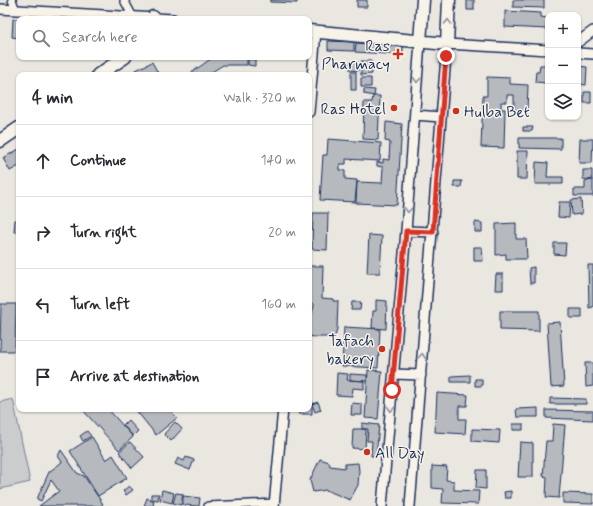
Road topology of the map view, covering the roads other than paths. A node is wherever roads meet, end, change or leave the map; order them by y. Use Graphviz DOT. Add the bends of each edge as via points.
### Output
graph roads {
  1 [pos="12,0"];
  2 [pos="124,0"];
  3 [pos="423,0"];
  4 [pos="449,0"];
  5 [pos="0,9"];
  6 [pos="16,10"];
  7 [pos="104,16"];
  8 [pos="132,16"];
  9 [pos="312,31"];
  10 [pos="593,31"];
  11 [pos="581,40"];
  12 [pos="420,42"];
  13 [pos="447,44"];
  14 [pos="545,50"];
  15 [pos="581,53"];
  16 [pos="593,54"];
  17 [pos="120,60"];
  18 [pos="311,60"];
  19 [pos="102,72"];
  20 [pos="310,72"];
  21 [pos="415,115"];
  22 [pos="441,116"];
  23 [pos="16,130"];
  24 [pos="0,141"];
  25 [pos="406,231"];
  26 [pos="433,232"];
  27 [pos="394,374"];
  28 [pos="420,375"];
  29 [pos="283,412"];
  30 [pos="275,504"];
  31 [pos="208,506"];
  32 [pos="382,506"];
  33 [pos="410,506"];
  1 -- 6 [label="street"];
  2 -- 8 [label="street"];
  3 -- 12 [label="highway"];
  13 -- 4 [label="highway, one-way"];
  5 -- 6 [label="main road"];
  6 -- 7 [label="main road"];
  9 -- 12 [label="highway"];
  10 -- 11 [label="main road"];
  12 -- 13 [label="highway"];
  12 -- 21 [label="main road, one-way"];
  13 -- 14 [label="main road"];
  13 -- 22 [label="main road"];
  15 -- 16 [label="main road"];
  17 -- 19 [label="highway"];
  18 -- 20 [label="main road"];
  21 -- 22 [label="main road"];
  21 -- 25 [label="main road, one-way"];
  22 -- 26 [label="main road"];
  23 -- 24 [label="highway"];
  25 -- 26 [label="main road"];
  25 -- 27 [label="main road"];
  28 -- 26 [label="main road, one-way"];
  27 -- 28 [label="main road"];
  27 -- 32 [label="main road, one-way"];
  28 -- 33 [label="main road"];
  29 -- 30 [label="main road"];
  30 -- 31 [label="street"];
}
